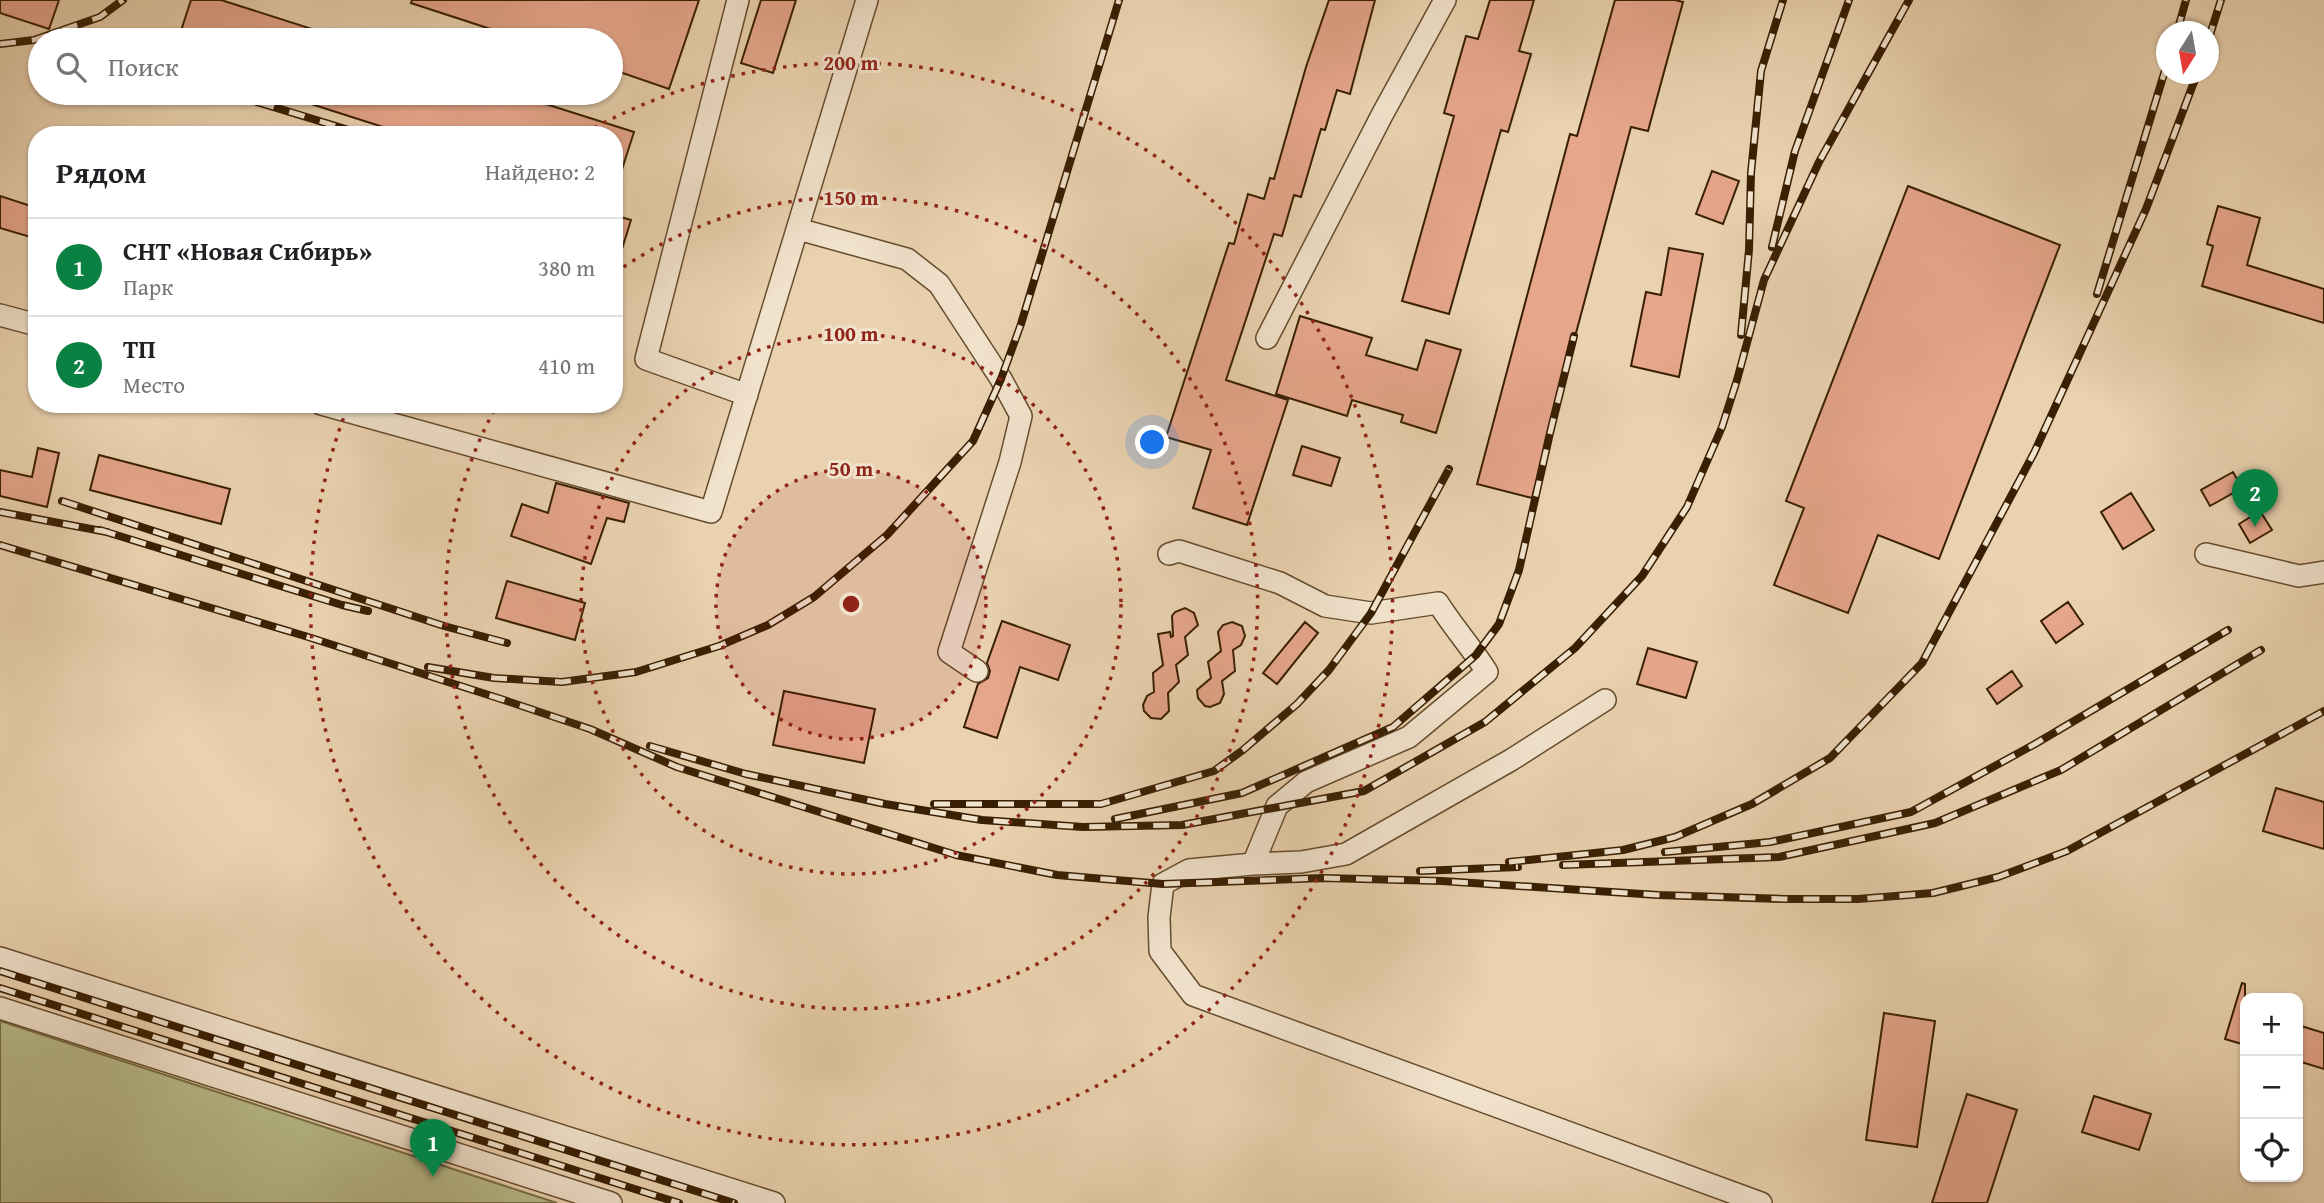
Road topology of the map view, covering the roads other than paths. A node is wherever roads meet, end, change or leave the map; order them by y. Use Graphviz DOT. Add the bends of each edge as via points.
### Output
graph roads {
  1 [pos="738,0"];
  2 [pos="867,0"];
  3 [pos="1445,0"];
  4 [pos="799,229"];
  5 [pos="0,315"];
  6 [pos="28,323"];
  7 [pos="1267,338"];
  8 [pos="747,396"];
  9 [pos="353,413"];
  10 [pos="1169,554"];
  11 [pos="2206,554"];
  12 [pos="2324,572"];
  13 [pos="977,671"];
  14 [pos="1605,700"];
  15 [pos="1253,864"];
  16 [pos="0,958"];
  17 [pos="0,1008"];
  18 [pos="611,1203"];
  19 [pos="774,1203"];
  20 [pos="1760,1203"];
  1 -- 8 [label="lane" via="646,359"];
  2 -- 4 [label="lane"];
  3 -- 7 [label="lane"];
  4 -- 8 [label="lane"];
  4 -- 13 [label="lane" via="907,259 939,284 1021,416 949,652"];
  5 -- 6 [label="lane"];
  8 -- 9 [label="lane" via="710,512"];
  10 -- 15 [label="lane" via="1179,551 1280,583 1325,606 1371,613 1438,603 1488,673 1409,737 1306,782 1277,806"];
  11 -- 12 [label="lane" via="2299,576"];
  14 -- 15 [label="lane" via="1511,760 1346,854"];
  15 -- 20 [label="lane" via="1189,870 1163,884 1160,951 1193,995"];
  16 -- 19 [label="lane"];
  17 -- 18 [label="lane"];
}
